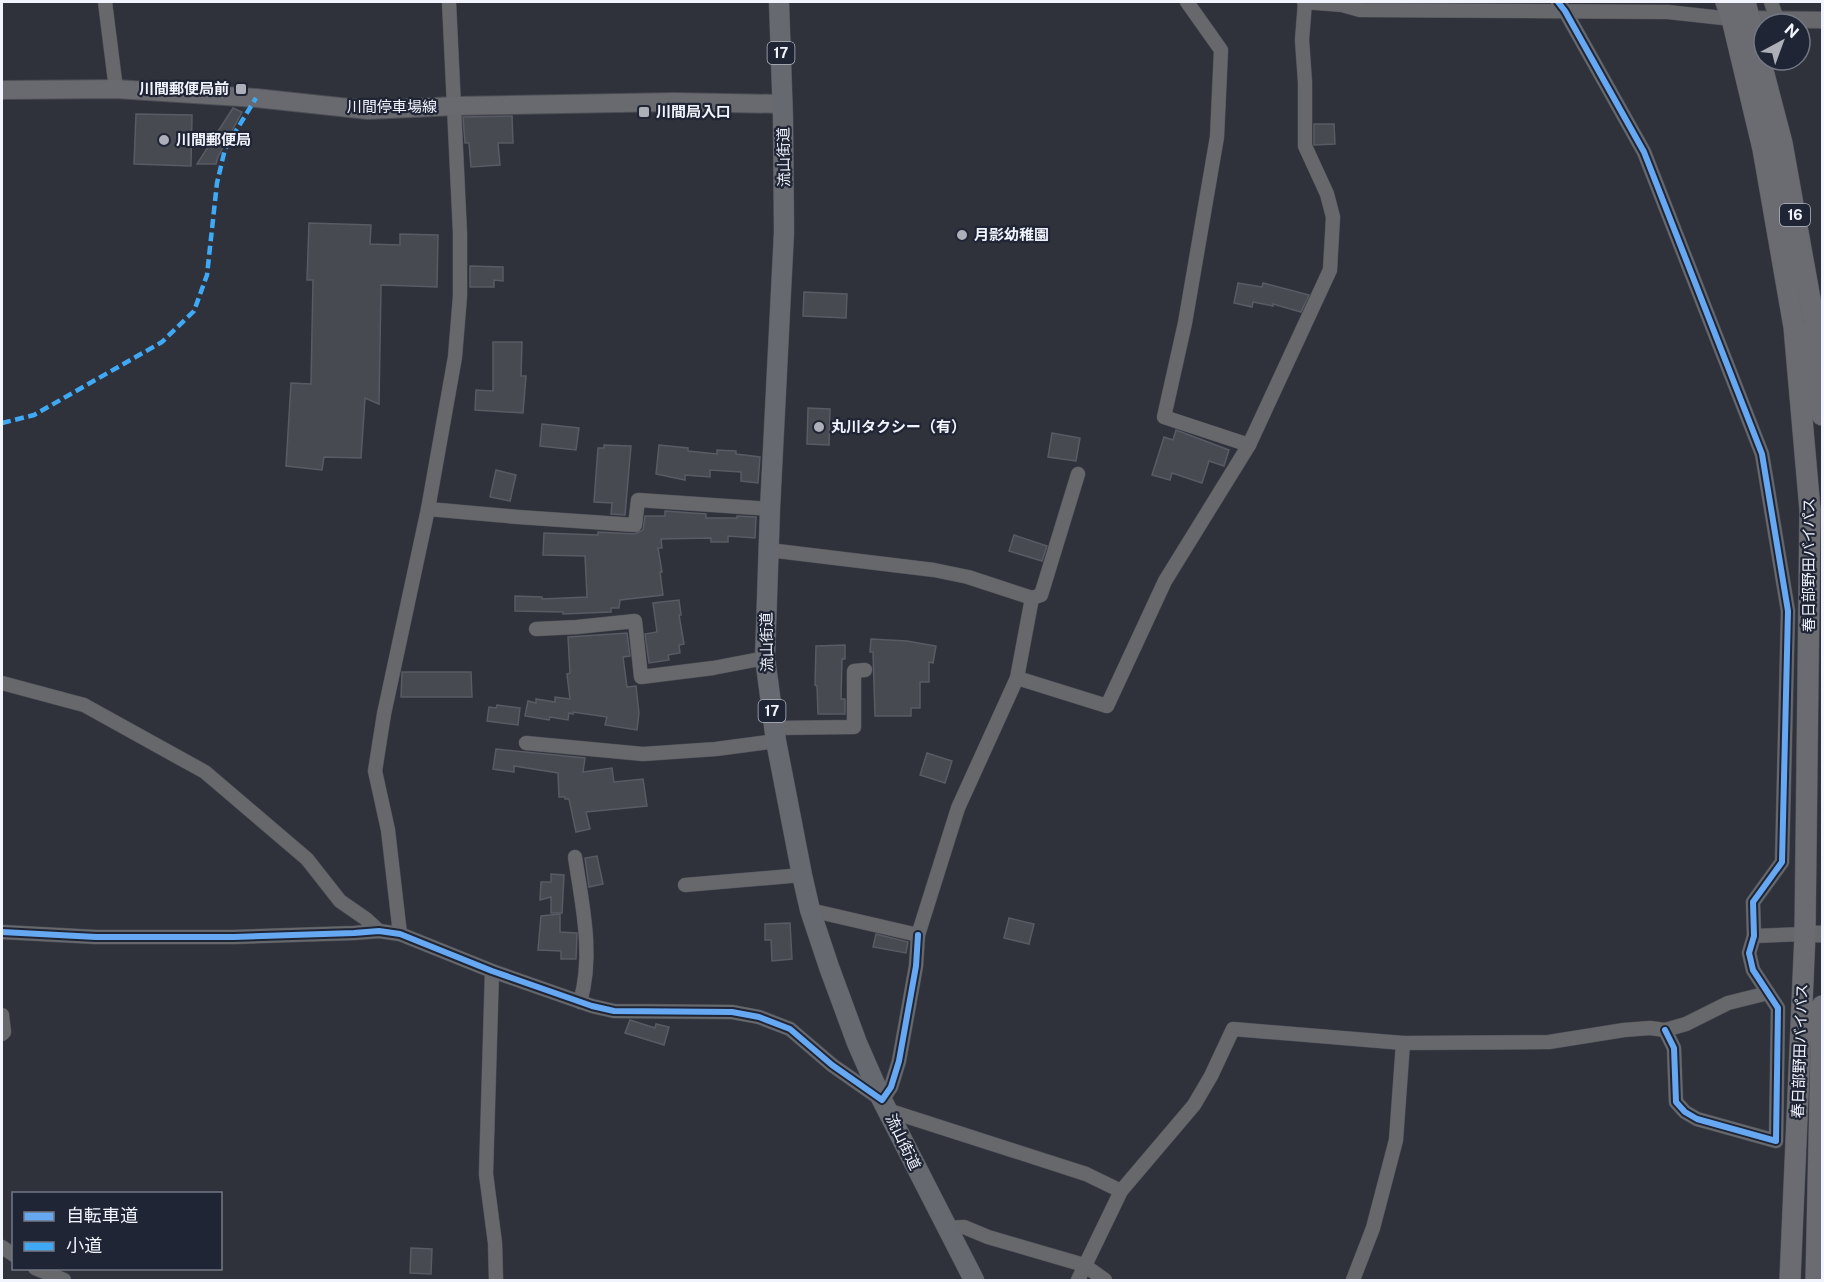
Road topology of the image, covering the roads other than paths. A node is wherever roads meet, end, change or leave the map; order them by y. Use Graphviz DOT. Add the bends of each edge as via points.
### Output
graph roads {
  1 [pos="105,2"];
  2 [pos="449,2"];
  3 [pos="779,2"];
  4 [pos="1187,2"];
  5 [pos="1305,2"];
  6 [pos="1561,6"];
  7 [pos="1738,10"];
  8 [pos="116,89"];
  9 [pos="2,90"];
  10 [pos="783,104"];
  11 [pos="456,106"];
  12 [pos="1822,415"];
  13 [pos="1249,446"];
  14 [pos="1078,474"];
  15 [pos="428,508"];
  16 [pos="770,508"];
  17 [pos="769,550"];
  18 [pos="1032,598"];
  19 [pos="536,629"];
  20 [pos="765,658"];
  21 [pos="864,670"];
  22 [pos="1017,678"];
  23 [pos="2,683"];
  24 [pos="775,735"];
  25 [pos="526,743"];
  26 [pos="574,857"];
  27 [pos="802,875"];
  28 [pos="684,885"];
  29 [pos="810,910"];
  30 [pos="379,930"];
  31 [pos="2,932"];
  32 [pos="400,934"];
  33 [pos="1814,934"];
  34 [pos="918,935"];
  35 [pos="1754,936"];
  36 [pos="492,971"];
  37 [pos="1768,993"];
  38 [pos="580,1002"];
  39 [pos="1822,1006"];
  40 [pos="2,1015"];
  41 [pos="1665,1030"];
  42 [pos="2,1034"];
  43 [pos="1403,1043"];
  44 [pos="884,1105"];
  45 [pos="1121,1191"];
  46 [pos="946,1228"];
  47 [pos="1084,1265"];
  48 [pos="37,1270"];
  49 [pos="64,1281"];
  50 [pos="495,1281"];
  51 [pos="974,1281"];
  52 [pos="1078,1281"];
  53 [pos="1105,1281"];
  54 [pos="1353,1281"];
  55 [pos="1790,1281"];
  56 [pos="1816,1281"];
  1 -- 8 [label="street"];
  2 -- 11 [label="street"];
  3 -- 10 [label="main road, 流山街道 / 17"];
  4 -- 13 [label="street" via="1221,50 1218,126 1185,323 1164,417"];
  5 -- 6 [label="street" via="1360,10"];
  5 -- 13 [label="street" via="1305,146 1333,217 1330,270"];
  6 -- 7 [label="street" via="1668,12"];
  6 -- 35 [label="street" via="1644,152 1762,454 1788,610 1782,862 1753,902"];
  7 -- 12 [label="highway, 16" via="1782,143 1814,321"];
  7 -- 33 [label="highway, 春日部野田バイパス / 16" via="1794,327 1810,510"];
  8 -- 9 [label="main road, 川間停車場線"];
  8 -- 11 [label="main road, 川間停車場線" via="368,110"];
  10 -- 11 [label="main road, 川間停車場線"];
  10 -- 16 [label="main road, 流山街道 / 17" via="784,232"];
  11 -- 15 [label="street" via="460,296 455,357"];
  13 -- 22 [label="street" via="1165,581 1107,706"];
  14 -- 18 [label="street" via="1041,595"];
  15 -- 16 [label="street" via="635,525 638,501"];
  15 -- 32 [label="street" via="375,771 388,830"];
  16 -- 17 [label="main road, 流山街道 / 17"];
  17 -- 18 [label="street" via="934,570"];
  17 -- 20 [label="main road, 流山街道 / 17"];
  18 -- 22 [label="street"];
  19 -- 20 [label="street" via="635,621 641,677"];
  20 -- 24 [label="main road, 流山街道 / 17"];
  21 -- 24 [label="street" via="854,671 854,727"];
  22 -- 34 [label="street" via="958,808"];
  23 -- 30 [label="street" via="84,705 205,771 308,859 340,901"];
  24 -- 25 [label="street" via="716,749 643,754"];
  24 -- 27 [label="main road, 流山街道 / 17"];
  26 -- 38 [label="street" via="585,927 585,986"];
  27 -- 28 [label="street"];
  27 -- 29 [label="main road, 流山街道 / 17"];
  29 -- 34 [label="street"];
  29 -- 44 [label="main road, 流山街道 / 17" via="857,1043"];
  30 -- 31 [label="street" via="234,937"];
  30 -- 32 [label="street"];
  32 -- 36 [label="street"];
  33 -- 35 [label="street"];
  33 -- 55 [label="highway, 春日部野田バイパス / 16"];
  34 -- 44 [label="street" via="898,1061"];
  35 -- 37 [label="street" via="1749,953 1753,970"];
  36 -- 38 [label="street"];
  36 -- 50 [label="street" via="486,1174 495,1243"];
  37 -- 41 [label="street" via="1728,1003"];
  37 -- 41 [label="street" via="1778,1008 1776,1141 1685,1113 1676,1102 1674,1048"];
  38 -- 44 [label="street" via="614,1011 732,1012 759,1017 790,1029"];
  39 -- 56 [label="highway, 春日部野田バイパス"];
  40 -- 42 [label="street"];
  41 -- 43 [label="street" via="1624,1030 1549,1042"];
  43 -- 45 [label="street" via="1233,1029 1194,1105"];
  43 -- 54 [label="street" via="1396,1140 1373,1228"];
  44 -- 45 [label="street" via="1086,1174"];
  44 -- 46 [label="main road, 流山街道 / 17"];
  45 -- 47 [label="street"];
  46 -- 47 [label="street" via="964,1227"];
  46 -- 51 [label="main road, 流山街道 / 17"];
  47 -- 52 [label="street"];
  47 -- 53 [label="street"];
  48 -- 49 [label="street"];
}
